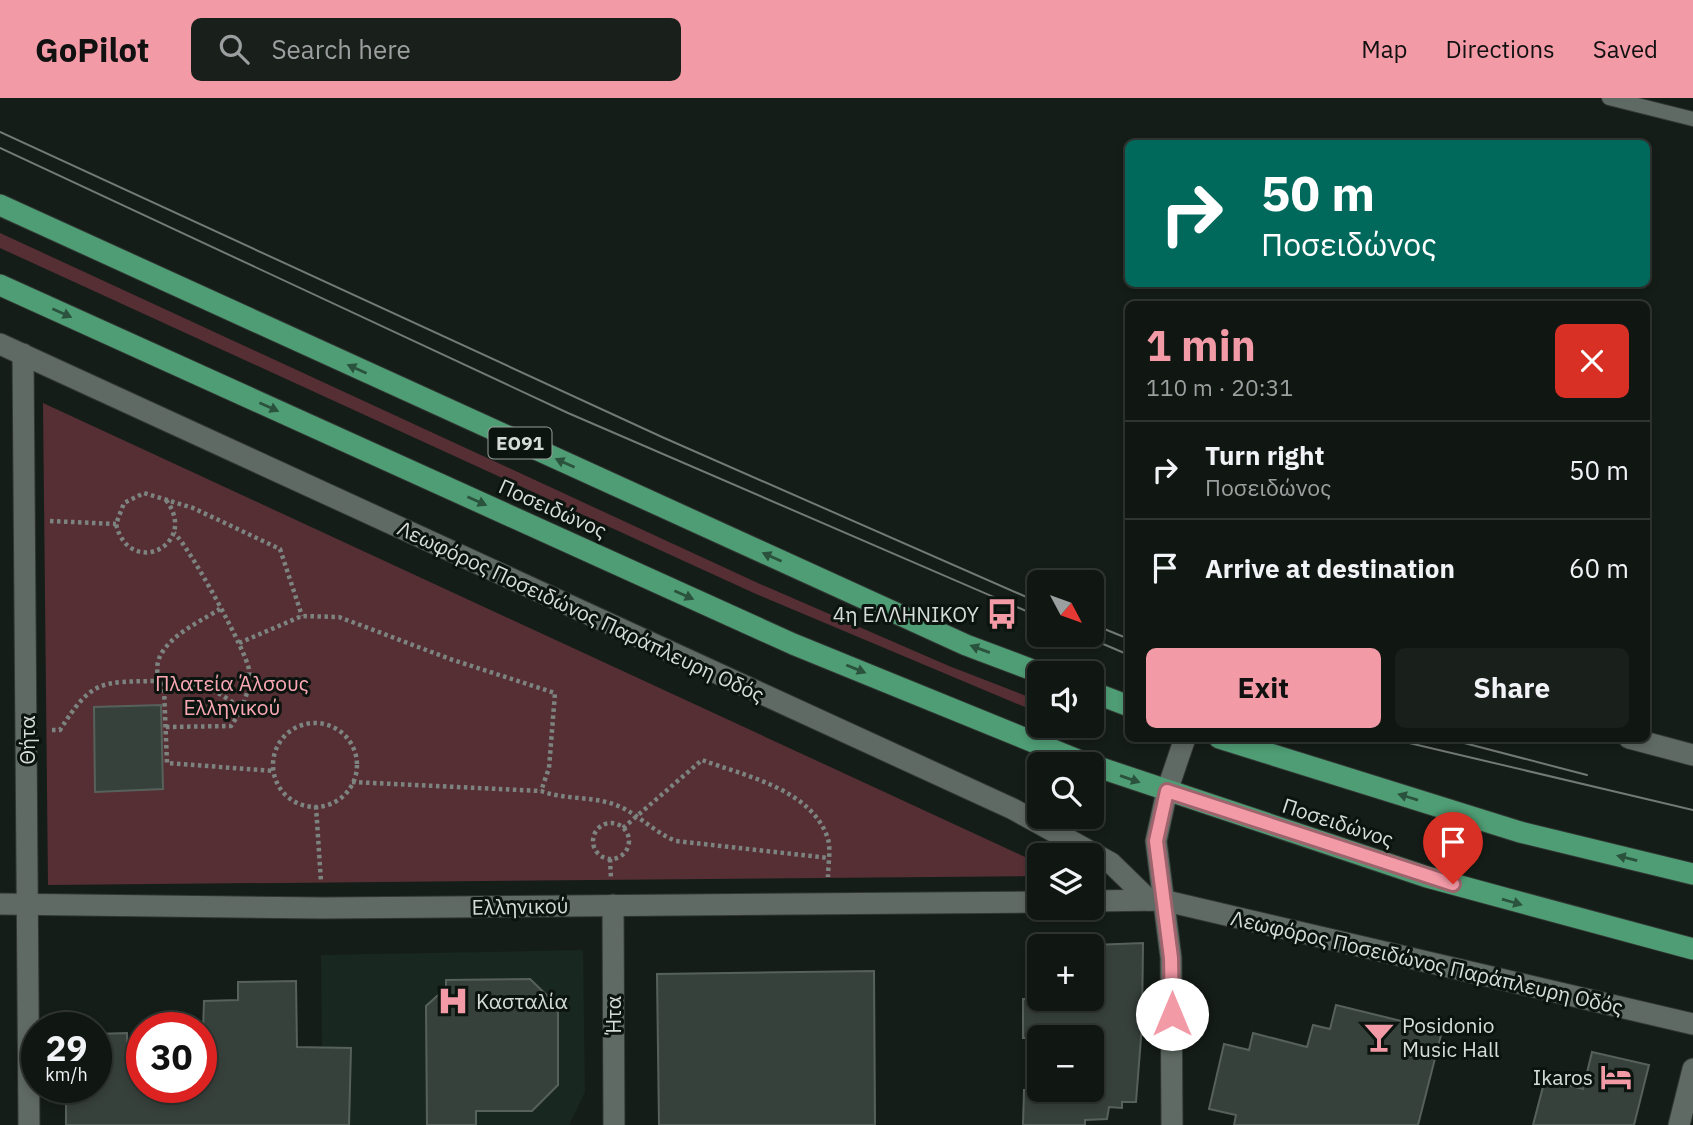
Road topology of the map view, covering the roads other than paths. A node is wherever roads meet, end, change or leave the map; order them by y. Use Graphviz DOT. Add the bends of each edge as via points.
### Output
graph roads {
  1 [pos="1609,98"];
  2 [pos="1693,119"];
  3 [pos="0,205"];
  4 [pos="0,285"];
  5 [pos="0,344"];
  6 [pos="23,354"];
  7 [pos="1027,668"];
  8 [pos="1104,697"];
  9 [pos="1125,704"];
  10 [pos="1184,742"];
  11 [pos="1232,742"];
  12 [pos="1644,742"];
  13 [pos="1059,752"];
  14 [pos="1693,755"];
  15 [pos="1104,769"];
  16 [pos="1167,791"];
  17 [pos="1693,874"];
  18 [pos="1155,900"];
  19 [pos="1104,901"];
  20 [pos="1027,902"];
  21 [pos="0,904"];
  22 [pos="25,904"];
  23 [pos="613,905"];
  24 [pos="1693,949"];
  25 [pos="1693,1024"];
  26 [pos="1693,1069"];
  27 [pos="29,1125"];
  28 [pos="614,1125"];
  29 [pos="1172,1125"];
  30 [pos="1679,1125"];
  1 -- 2 [label="lane"];
  7 -- 3 [label="highway, ΕΟ91, one-way" via="966,645"];
  4 -- 13 [label="highway, Ποσειδώνος, one-way" via="793,644"];
  5 -- 6 [label="street, Λεωφόρος Ποσειδώνος Παράπλευρη Οδός"];
  6 -- 18 [label="street, Λεωφόρος Ποσειδώνος Παράπλευρη Οδός" via="1013,809 1111,863"];
  6 -- 22 [label="street, Θήτα"];
  8 -- 9 [label="highway"];
  10 -- 16 [label="street"];
  17 -- 11 [label="highway, Ποσειδώνος, one-way" via="1520,832"];
  12 -- 14 [label="street"];
  15 -- 16 [label="highway, Ποσειδώνος, one-way"];
  16 -- 18 [label="street" via="1156,841"];
  16 -- 24 [label="highway, Ποσειδώνος, one-way" via="1427,877"];
  18 -- 19 [label="street"];
  18 -- 25 [label="street, Λεωφόρος Ποσειδώνος Παράπλευρη Οδός"];
  18 -- 29 [label="street" via="1171,958"];
  20 -- 23 [label="street, Ελληνικού"];
  21 -- 22 [label="street, Ελληνικού"];
  22 -- 23 [label="street, Ελληνικού"];
  22 -- 27 [label="street, Θήτα"];
  23 -- 28 [label="street, Ήτα"];
  26 -- 30 [label="street"];
}
